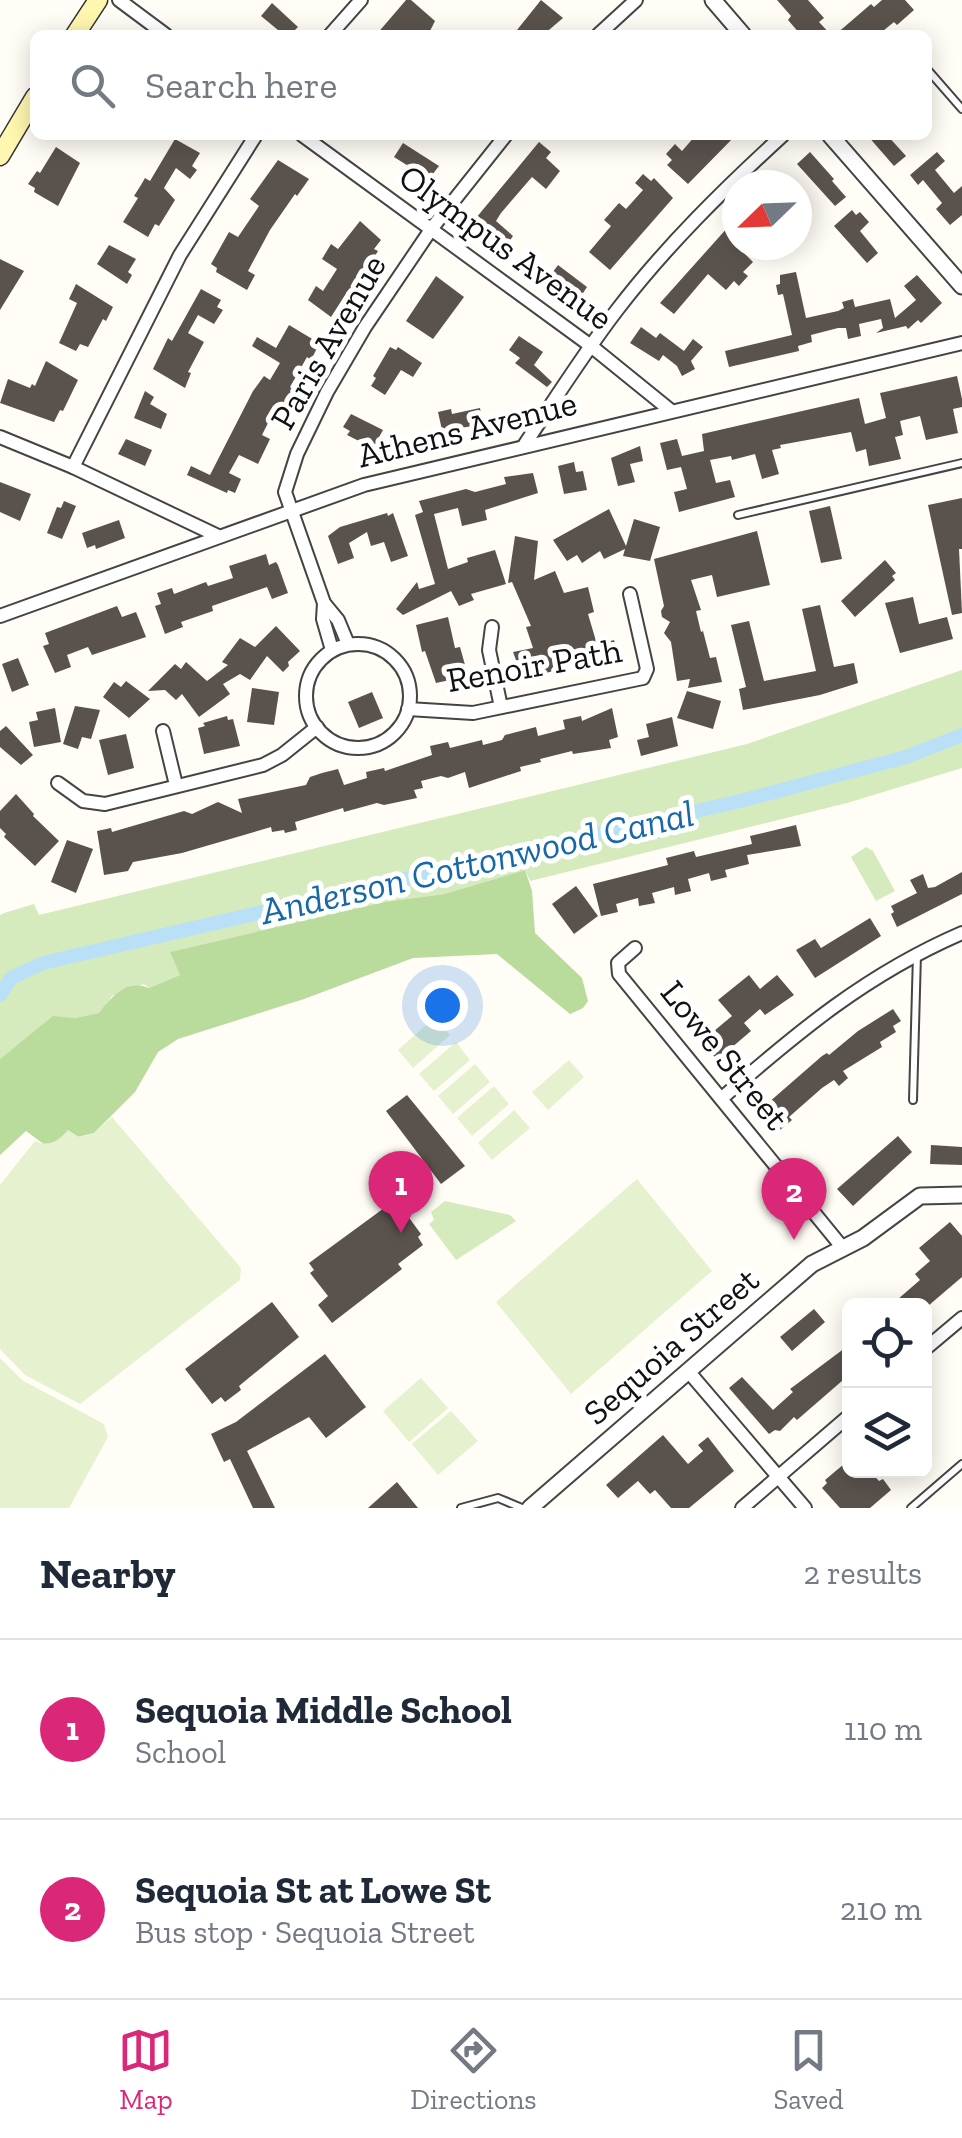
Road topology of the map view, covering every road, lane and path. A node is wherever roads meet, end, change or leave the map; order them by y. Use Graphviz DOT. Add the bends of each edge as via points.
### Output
graph roads {
  1 [pos="98,0"];
  2 [pos="118,0"];
  3 [pos="361,0"];
  4 [pos="636,0"];
  5 [pos="712,0"];
  6 [pos="78,30"];
  7 [pos="159,30"];
  8 [pos="334,30"];
  9 [pos="603,30"];
  10 [pos="739,30"];
  11 [pos="932,75"];
  12 [pos="30,105"];
  13 [pos="962,108"];
  14 [pos="253,140"];
  15 [pos="309,140"];
  16 [pos="502,140"];
  17 [pos="778,140"];
  18 [pos="834,140"];
  19 [pos="0,156"];
  20 [pos="432,228"];
  21 [pos="962,286"];
  22 [pos="962,343"];
  23 [pos="591,346"];
  24 [pos="670,410"];
  25 [pos="0,437"];
  26 [pos="525,444"];
  27 [pos="962,463"];
  28 [pos="73,467"];
  29 [pos="291,510"];
  30 [pos="738,515"];
  31 [pos="218,536"];
  32 [pos="630,594"];
  33 [pos="324,603"];
  34 [pos="0,616"];
  35 [pos="492,627"];
  36 [pos="348,644"];
  37 [pos="332,650"];
  38 [pos="502,708"];
  39 [pos="408,709"];
  40 [pos="317,728"];
  41 [pos="163,731"];
  42 [pos="58,783"];
  43 [pos="176,785"];
  44 [pos="962,934"];
  45 [pos="635,948"];
  46 [pos="917,953"];
  47 [pos="722,1098"];
  48 [pos="913,1100"];
  49 [pos="962,1195"];
  50 [pos="842,1246"];
  51 [pos="962,1318"];
  52 [pos="932,1343"];
  53 [pos="688,1371"];
  54 [pos="842,1422"];
  55 [pos="962,1464"];
  56 [pos="778,1478"];
  57 [pos="461,1508"];
  58 [pos="522,1508"];
  59 [pos="530,1508"];
  60 [pos="742,1508"];
  61 [pos="805,1508"];
  62 [pos="911,1508"];
  1 -- 6 [label="main road"];
  2 -- 7 [label="street"];
  3 -- 8 [label="street"];
  4 -- 9 [label="street"];
  5 -- 10 [label="street"];
  11 -- 13 [label="lane"];
  12 -- 19 [label="main road"];
  14 -- 28 [label="street" via="180,255"];
  15 -- 20 [label="street, Olympus Avenue"];
  16 -- 20 [label="street, Paris Avenue"];
  17 -- 23 [label="street" via="675,242"];
  18 -- 21 [label="street"];
  20 -- 23 [label="street, Olympus Avenue"];
  20 -- 29 [label="street, Paris Avenue" via="327,392 284,492"];
  22 -- 24 [label="street, Athens Avenue"];
  23 -- 24 [label="street, Olympus Avenue"];
  23 -- 26 [label="street"];
  24 -- 26 [label="street, Athens Avenue"];
  25 -- 28 [label="street"];
  26 -- 29 [label="street, Athens Avenue"];
  27 -- 30 [label="lane"];
  28 -- 31 [label="street"];
  29 -- 31 [label="street, Athens Avenue"];
  29 -- 33 [label="street, Paris Avenue"];
  31 -- 34 [label="street, Athens Avenue"];
  32 -- 38 [label="street, Renoir Path" via="647,669 643,678"];
  33 -- 36 [label="street, Paris Avenue"];
  33 -- 37 [label="street, Paris Avenue"];
  35 -- 38 [label="street"];
  36 -- 37 [label="street"];
  36 -- 39 [label="street" via="371,645 400,664 409,686"];
  37 -- 40 [label="street" via="308,683 307,706"];
  38 -- 39 [label="street, Renoir Path" via="460,714"];
  39 -- 40 [label="street" via="394,734 368,747 340,744"];
  40 -- 43 [label="street" via="263,765"];
  41 -- 43 [label="street"];
  42 -- 43 [label="street" via="98,804"];
  44 -- 46 [label="street"];
  45 -- 47 [label="street, Lowe Street" via="618,962 620,974"];
  46 -- 47 [label="street" via="836,1003"];
  46 -- 48 [label="lane"];
  47 -- 50 [label="street, Lowe Street"];
  49 -- 50 [label="street, Sequoia Street" via="920,1196"];
  50 -- 53 [label="street, Sequoia Street"];
  51 -- 52 [label="street"];
  53 -- 56 [label="street"];
  53 -- 59 [label="street, Sequoia Street"];
  54 -- 56 [label="street"];
  55 -- 62 [label="lane"];
  56 -- 60 [label="street"];
  56 -- 61 [label="street"];
  57 -- 58 [label="lane" via="498,1498"];
}
